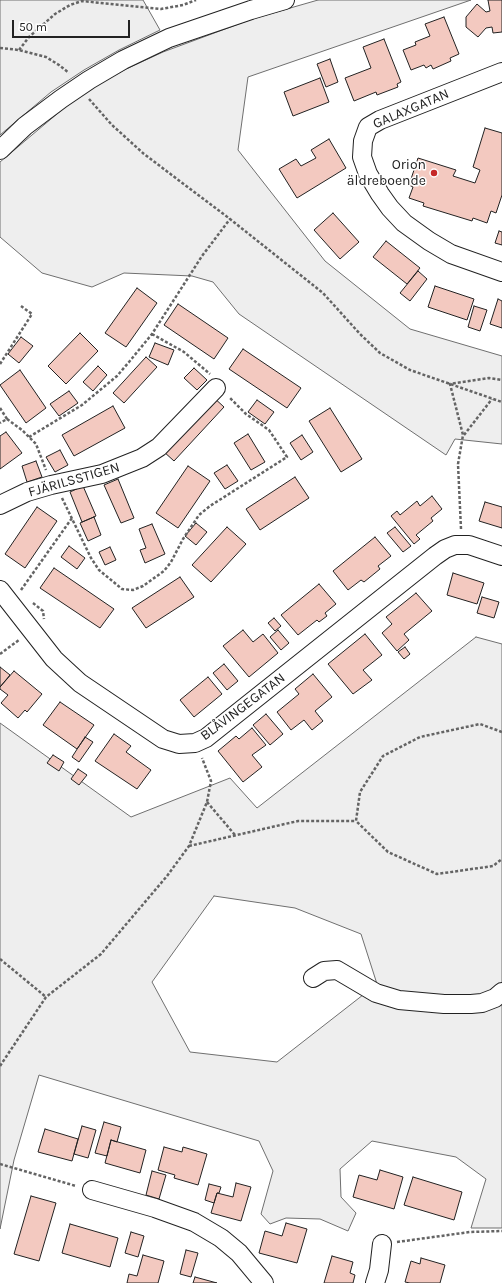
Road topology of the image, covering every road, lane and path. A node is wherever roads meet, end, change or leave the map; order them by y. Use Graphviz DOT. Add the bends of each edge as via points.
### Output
graph roads {
  1 [pos="196,0"];
  2 [pos="285,0"];
  3 [pos="249,5"];
  4 [pos="0,48"];
  5 [pos="19,50"];
  6 [pos="502,72"];
  7 [pos="70,74"];
  8 [pos="88,97"];
  9 [pos="0,150"];
  10 [pos="230,219"];
  11 [pos="502,272"];
  12 [pos="21,306"];
  13 [pos="152,334"];
  14 [pos="0,364"];
  15 [pos="502,380"];
  16 [pos="450,384"];
  17 [pos="216,388"];
  18 [pos="492,399"];
  19 [pos="502,402"];
  20 [pos="0,408"];
  21 [pos="7,419"];
  22 [pos="0,423"];
  23 [pos="463,435"];
  24 [pos="29,438"];
  25 [pos="51,485"];
  26 [pos="0,505"];
  27 [pos="72,518"];
  28 [pos="461,545"];
  29 [pos="502,556"];
  30 [pos="0,590"];
  31 [pos="20,592"];
  32 [pos="502,732"];
  33 [pos="195,743"];
  34 [pos="207,802"];
  35 [pos="356,821"];
  36 [pos="235,835"];
  37 [pos="189,846"];
  38 [pos="502,859"];
  39 [pos="0,959"];
  40 [pos="313,978"];
  41 [pos="502,992"];
  42 [pos="46,997"];
  43 [pos="0,1066"];
  44 [pos="0,1164"];
  45 [pos="92,1190"];
  46 [pos="502,1231"];
  47 [pos="382,1244"];
  48 [pos="264,1283"];
  49 [pos="375,1283"];
  1 -- 5 [label="path" via="160,9 82,0 54,14"];
  2 -- 3 [label="street"];
  3 -- 9 [label="street" via="123,60 61,99"];
  4 -- 5 [label="path"];
  5 -- 7 [label="path" via="46,57"];
  6 -- 11 [label="street, GALAXGATAN" via="368,127 363,141 362,157 368,174 380,194 404,223 451,254"];
  8 -- 10 [label="path" via="112,125 144,154"];
  10 -- 13 [label="path" via="202,256"];
  10 -- 16 [label="path" via="323,293 380,353 410,370"];
  12 -- 14 [label="path" via="32,314"];
  13 -- 17 [label="path" via="192,358 211,376"];
  13 -- 24 [label="path" via="130,362 95,395 70,414"];
  15 -- 16 [label="path" via="489,378"];
  16 -- 18 [label="path"];
  16 -- 23 [label="path"];
  17 -- 25 [label="street, FJÄRILSSTIGEN" via="147,455 102,474"];
  17 -- 27 [label="path" via="269,430 287,457 199,515 164,570 143,586 133,590 122,589 98,570"];
  18 -- 19 [label="path"];
  18 -- 23 [label="path"];
  20 -- 21 [label="path"];
  21 -- 22 [label="path"];
  21 -- 24 [label="path"];
  23 -- 28 [label="path" via="458,464"];
  24 -- 25 [label="path" via="36,444"];
  25 -- 26 [label="street, FJÄRILSSTIGEN" via="27,492"];
  25 -- 27 [label="path"];
  27 -- 31 [label="path"];
  28 -- 29 [label="street, BLÅVINGEGATAN" via="469,545"];
  28 -- 33 [label="street, BLÅVINGEGATAN" via="445,549 435,556 206,738"];
  30 -- 33 [label="street, BLÅVINGEGATAN" via="54,659 80,683 163,739 180,744"];
  32 -- 35 [label="path" via="480,724 420,737 383,756 360,792"];
  33 -- 34 [label="path" via="211,781"];
  34 -- 36 [label="path"];
  34 -- 37 [label="path"];
  35 -- 36 [label="path" via="298,821"];
  35 -- 38 [label="path" via="388,852 437,874 493,866"];
  36 -- 37 [label="path"];
  37 -- 42 [label="path" via="101,954"];
  39 -- 42 [label="path"];
  40 -- 41 [label="street" via="324,971 337,970 376,994 399,1000 444,1004 482,1003"];
  42 -- 43 [label="path"];
  44 -- 45 [label="path"];
  45 -- 48 [label="street" via="194,1222 221,1238 239,1253"];
  46 -- 47 [label="path" via="470,1232"];
  47 -- 49 [label="street"];
}
